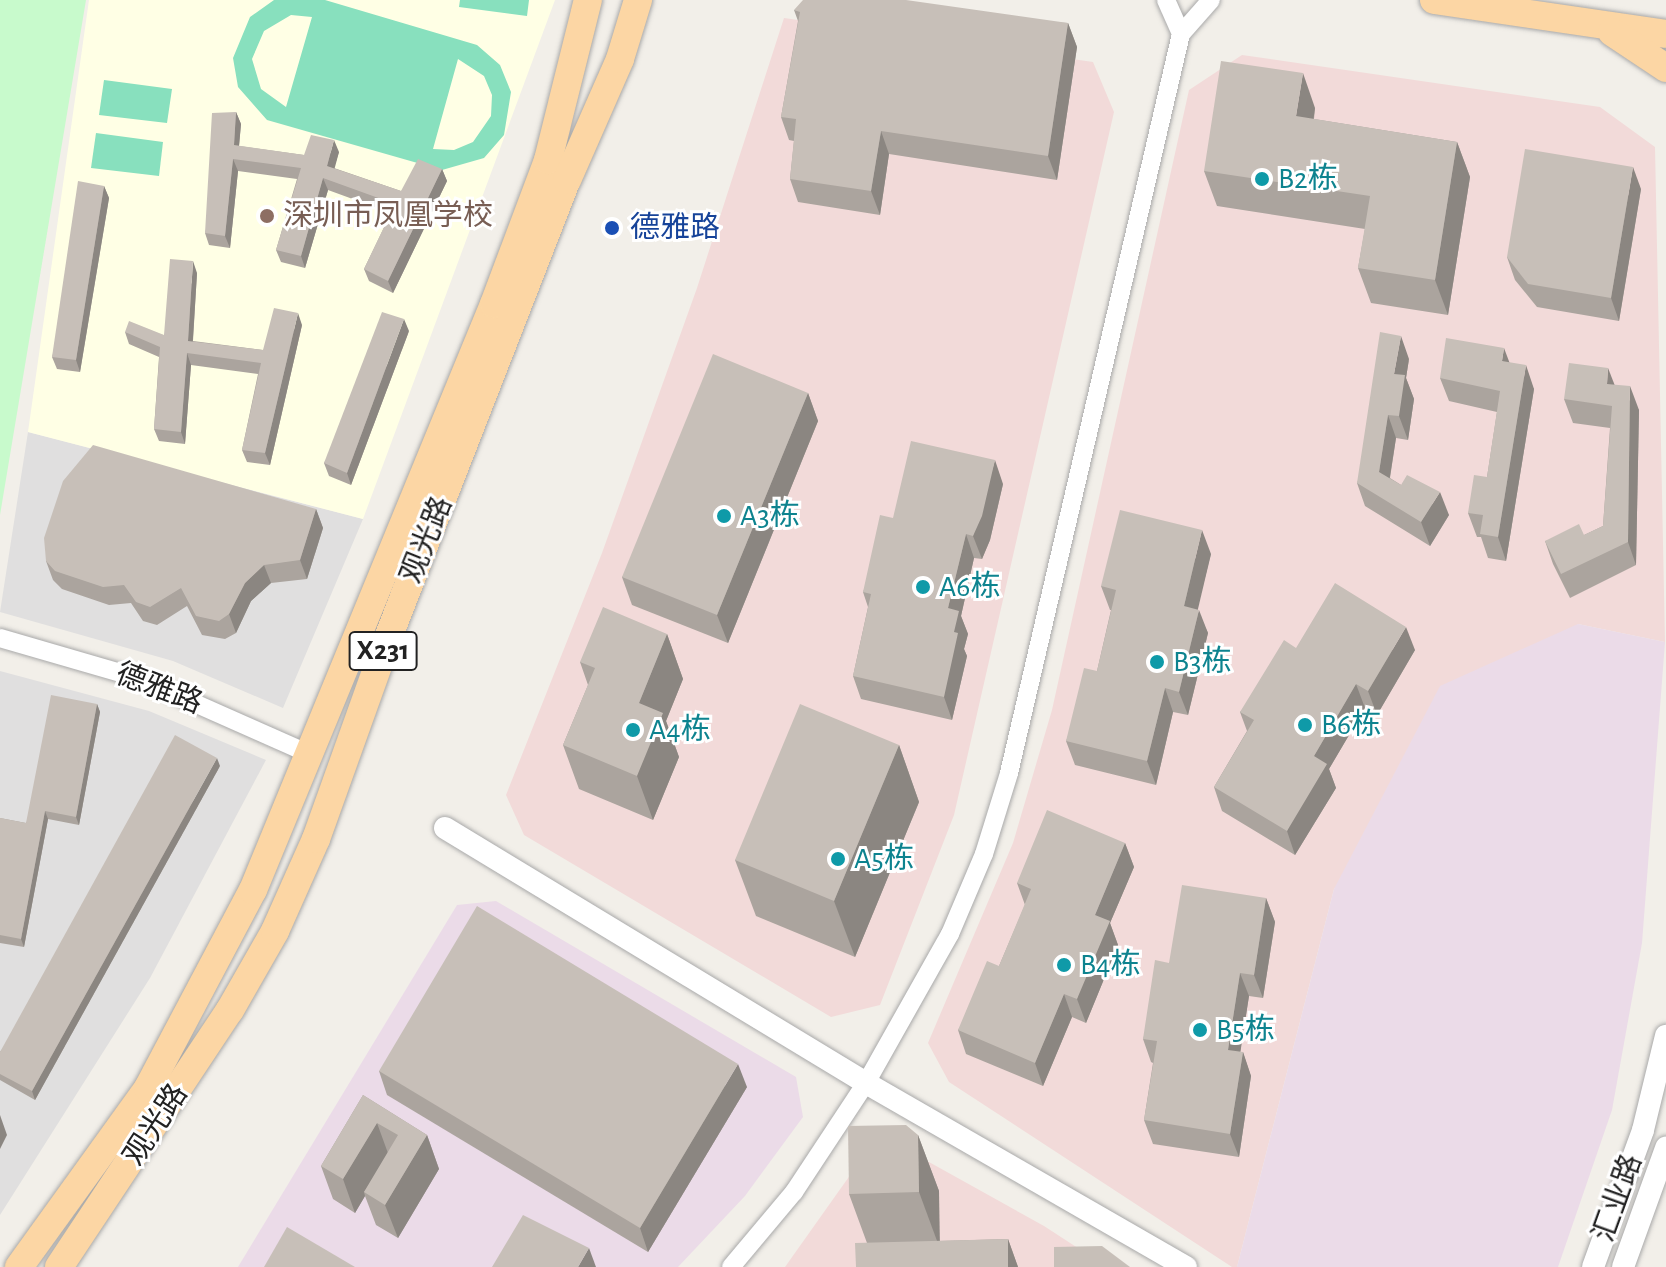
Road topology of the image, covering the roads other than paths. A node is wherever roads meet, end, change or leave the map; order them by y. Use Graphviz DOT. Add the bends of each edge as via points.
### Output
graph roads {
  1 [pos="588,0"];
  2 [pos="606,0"];
  3 [pos="638,0"];
  4 [pos="1166,0"];
  5 [pos="1211,0"];
  6 [pos="1434,0"];
  7 [pos="1593,23"];
  8 [pos="1181,34"];
  9 [pos="1666,34"];
  10 [pos="1666,68"];
  11 [pos="578,153"];
  12 [pos="0,638"];
  13 [pos="312,755"];
  14 [pos="445,828"];
  15 [pos="1666,1036"];
  16 [pos="866,1083"];
  17 [pos="1666,1148"];
  18 [pos="19,1267"];
  19 [pos="59,1267"];
  20 [pos="731,1267"];
  21 [pos="1186,1267"];
  22 [pos="1593,1267"];
  23 [pos="1623,1267"];
  1 -- 13 [label="main road, 观光路 / X231" via="548,160 443,438"];
  2 -- 11 [label="main road"];
  3 -- 11 [label="main road, 观光路 / X231" via="620,59"];
  4 -- 8 [label="street"];
  5 -- 8 [label="street"];
  6 -- 7 [label="main road"];
  7 -- 9 [label="main road"];
  7 -- 10 [label="main road" via="1624,37"];
  8 -- 16 [label="street" via="1009,773 984,854 950,934"];
  11 -- 19 [label="main road, 观光路 / X231" via="388,638 316,839 275,931 213,1037"];
  12 -- 13 [label="street, 德雅路" via="138,678"];
  13 -- 18 [label="main road, 观光路 / X231" via="253,890 148,1088"];
  14 -- 16 [label="street"];
  15 -- 22 [label="street, 汇业路" via="1643,1130"];
  16 -- 20 [label="street" via="794,1192"];
  16 -- 21 [label="street"];
  17 -- 23 [label="street, 汇业路"];
}
